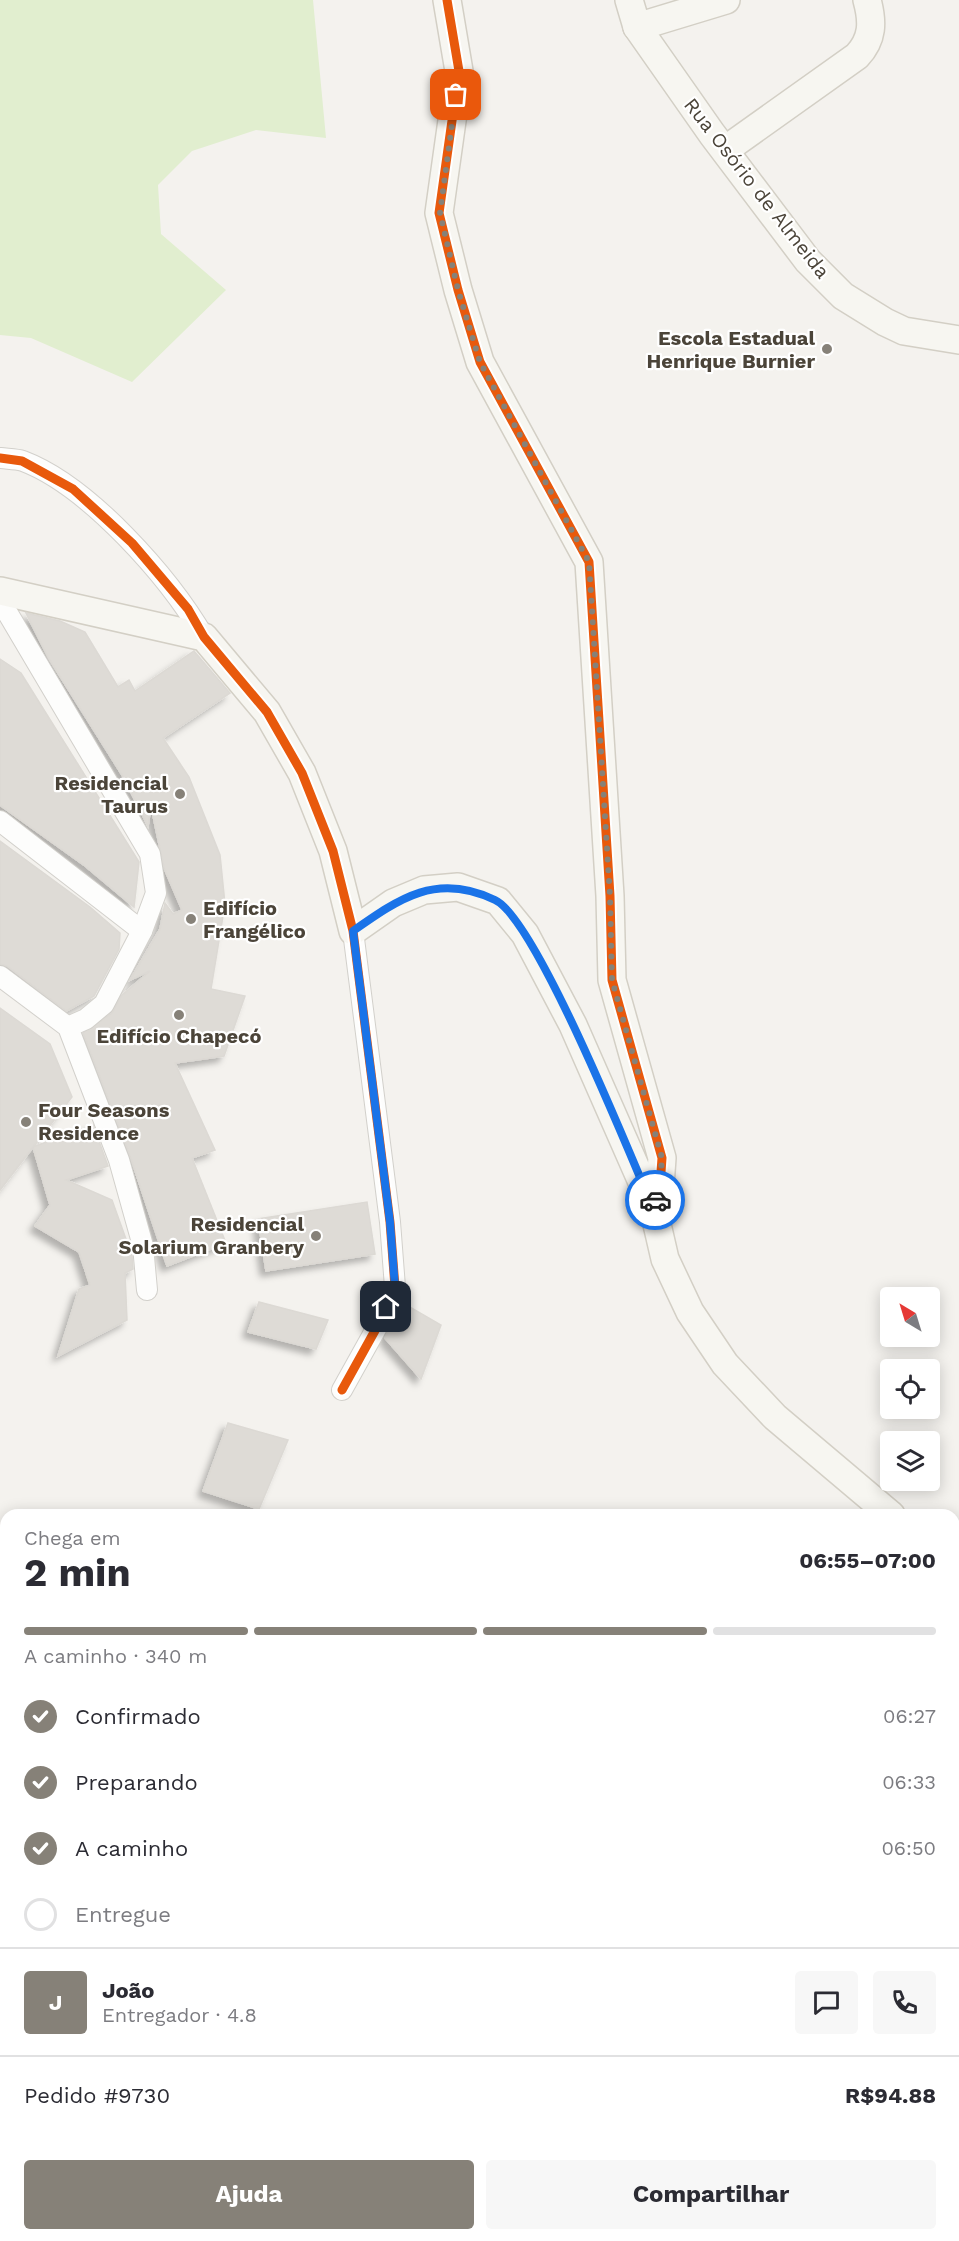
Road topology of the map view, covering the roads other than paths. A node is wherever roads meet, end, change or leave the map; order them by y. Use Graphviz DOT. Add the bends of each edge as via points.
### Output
graph roads {
  1 [pos="447,0"];
  2 [pos="629,0"];
  3 [pos="726,0"];
  4 [pos="867,0"];
  5 [pos="637,27"];
  6 [pos="725,150"];
  7 [pos="959,340"];
  8 [pos="0,458"];
  9 [pos="0,591"];
  10 [pos="0,600"];
  11 [pos="204,637"];
  12 [pos="0,821"];
  13 [pos="142,931"];
  14 [pos="353,931"];
  15 [pos="0,976"];
  16 [pos="68,1027"];
  17 [pos="653,1208"];
  18 [pos="147,1290"];
  19 [pos="342,1390"];
  20 [pos="884,1509"];
  1 -- 17 [label="street" via="459,71 440,213 458,290 480,362 589,562 612,980 662,1158"];
  2 -- 5 [label="street, Rua Osório de Almeida"];
  3 -- 5 [label="street"];
  4 -- 6 [label="street" via="872,18 870,35 862,51"];
  5 -- 6 [label="street, Rua Osório de Almeida"];
  6 -- 7 [label="street, Rua Osório de Almeida" via="808,261 843,296 904,331"];
  8 -- 11 [label="street" via="22,461 73,489 132,543 188,609"];
  9 -- 11 [label="street"];
  10 -- 13 [label="street" via="150,854 156,893"];
  11 -- 14 [label="street" via="267,712 302,773 333,851"];
  12 -- 13 [label="street"];
  13 -- 16 [label="street" via="104,1004"];
  14 -- 17 [label="street" via="393,903 424,890 458,887 498,901 525,934 547,972"];
  14 -- 19 [label="street" via="395,1287"];
  15 -- 16 [label="street"];
  16 -- 18 [label="street" via="119,1160 143,1246"];
  17 -- 20 [label="street" via="665,1259 690,1312 725,1364 776,1417"];
}
